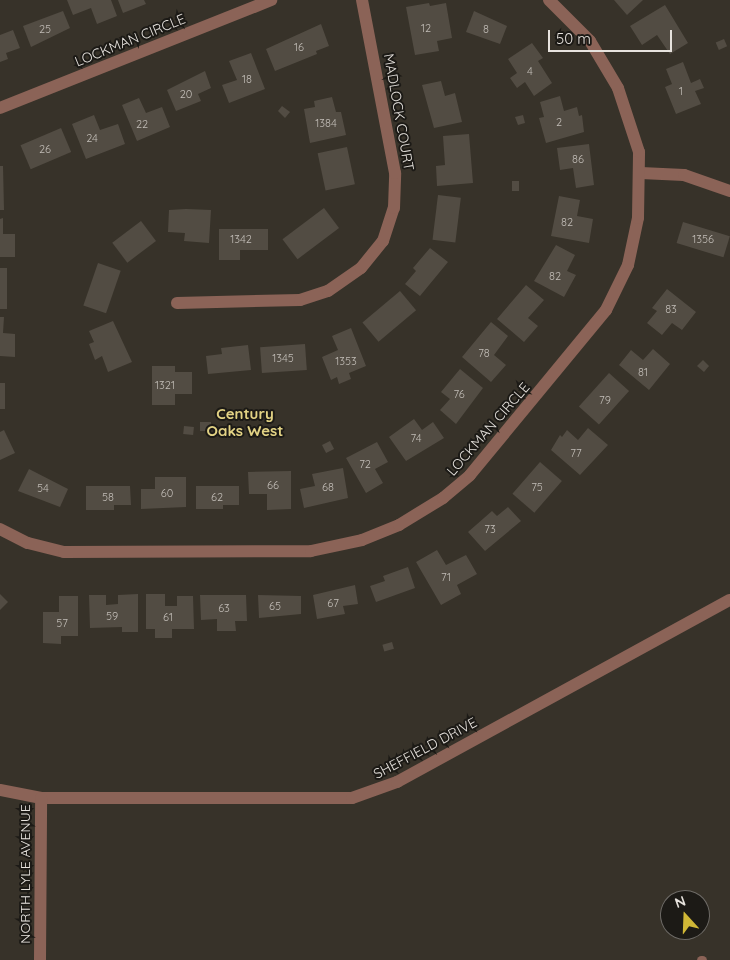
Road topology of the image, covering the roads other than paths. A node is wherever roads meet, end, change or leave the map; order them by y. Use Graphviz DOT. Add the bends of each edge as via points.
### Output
graph roads {
  1 [pos="271,0"];
  2 [pos="362,0"];
  3 [pos="549,0"];
  4 [pos="0,108"];
  5 [pos="640,173"];
  6 [pos="730,190"];
  7 [pos="177,303"];
  8 [pos="0,529"];
  9 [pos="730,600"];
  10 [pos="0,790"];
  11 [pos="41,798"];
  12 [pos="40,960"];
  1 -- 4 [label="street, LOCKMAN CIRCLE"];
  2 -- 7 [label="street, MADLOCK COURT" via="395,173 394,208 383,241 361,268 328,291 300,300"];
  3 -- 5 [label="street, LOCKMAN CIRCLE" via="590,42 618,88 633,131"];
  5 -- 6 [label="street" via="684,175"];
  5 -- 8 [label="street, LOCKMAN CIRCLE" via="638,218 628,265 606,310 470,475 419,515 362,540 294,552 64,552 33,545"];
  9 -- 11 [label="street, SHEFFIELD DRIVE" via="439,760 374,792 352,798 314,800"];
  10 -- 11 [label="street, NORTH LYLE AVENUE"];
  11 -- 12 [label="street, NORTH LYLE AVENUE"];
}
